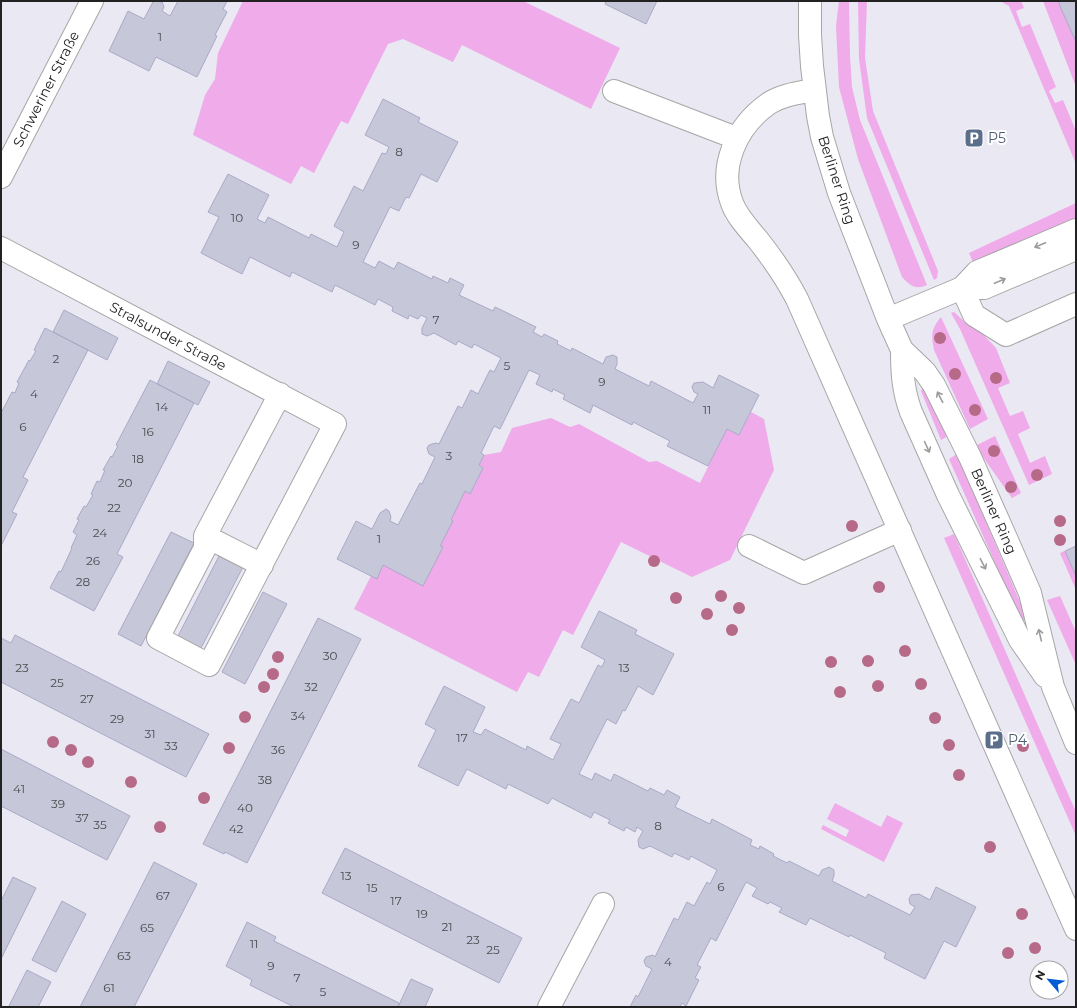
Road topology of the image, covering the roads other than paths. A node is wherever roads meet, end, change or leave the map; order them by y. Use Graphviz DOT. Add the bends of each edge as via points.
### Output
graph roads {
  1 [pos="92,1"];
  2 [pos="810,1"];
  3 [pos="814,90"];
  4 [pos="614,91"];
  5 [pos="736,138"];
  6 [pos="1,177"];
  7 [pos="1076,230"];
  8 [pos="1,248"];
  9 [pos="1076,249"];
  10 [pos="962,288"];
  11 [pos="1076,304"];
  12 [pos="888,319"];
  13 [pos="902,350"];
  14 [pos="280,394"];
  15 [pos="900,530"];
  16 [pos="205,536"];
  17 [pos="749,546"];
  18 [pos="262,565"];
  19 [pos="1052,687"];
  20 [pos="1076,743"];
  21 [pos="603,904"];
  22 [pos="1076,929"];
  23 [pos="550,1007"];
  1 -- 6 [label="street, Schweriner Straße"];
  2 -- 3 [label="street, Berliner Ring"];
  3 -- 5 [label="street" via="780,98 768,104"];
  3 -- 12 [label="street, Berliner Ring" via="820,130 833,175"];
  4 -- 5 [label="street"];
  5 -- 15 [label="street" via="731,150 727,175 732,203 738,216 788,282"];
  7 -- 10 [label="street, one-way" via="977,272"];
  8 -- 14 [label="street, Stralsunder Straße"];
  10 -- 9 [label="street, one-way" via="984,288"];
  10 -- 11 [label="street" via="974,315 1006,335"];
  10 -- 12 [label="street"];
  12 -- 13 [label="street, Berliner Ring"];
  13 -- 19 [label="street, Berliner Ring, one-way" via="906,398 931,458 1020,640"];
  19 -- 13 [label="street, Berliner Ring, one-way" via="1030,593 970,457 934,385 925,372"];
  14 -- 16 [label="street"];
  14 -- 18 [label="street, Stralsunder Straße" via="335,424"];
  15 -- 17 [label="street" via="804,573"];
  15 -- 22 [label="street"];
  16 -- 18 [label="street"];
  16 -- 18 [label="street" via="205,548 158,638 209,665"];
  19 -- 20 [label="street, Berliner Ring"];
  21 -- 23 [label="street"];
}
